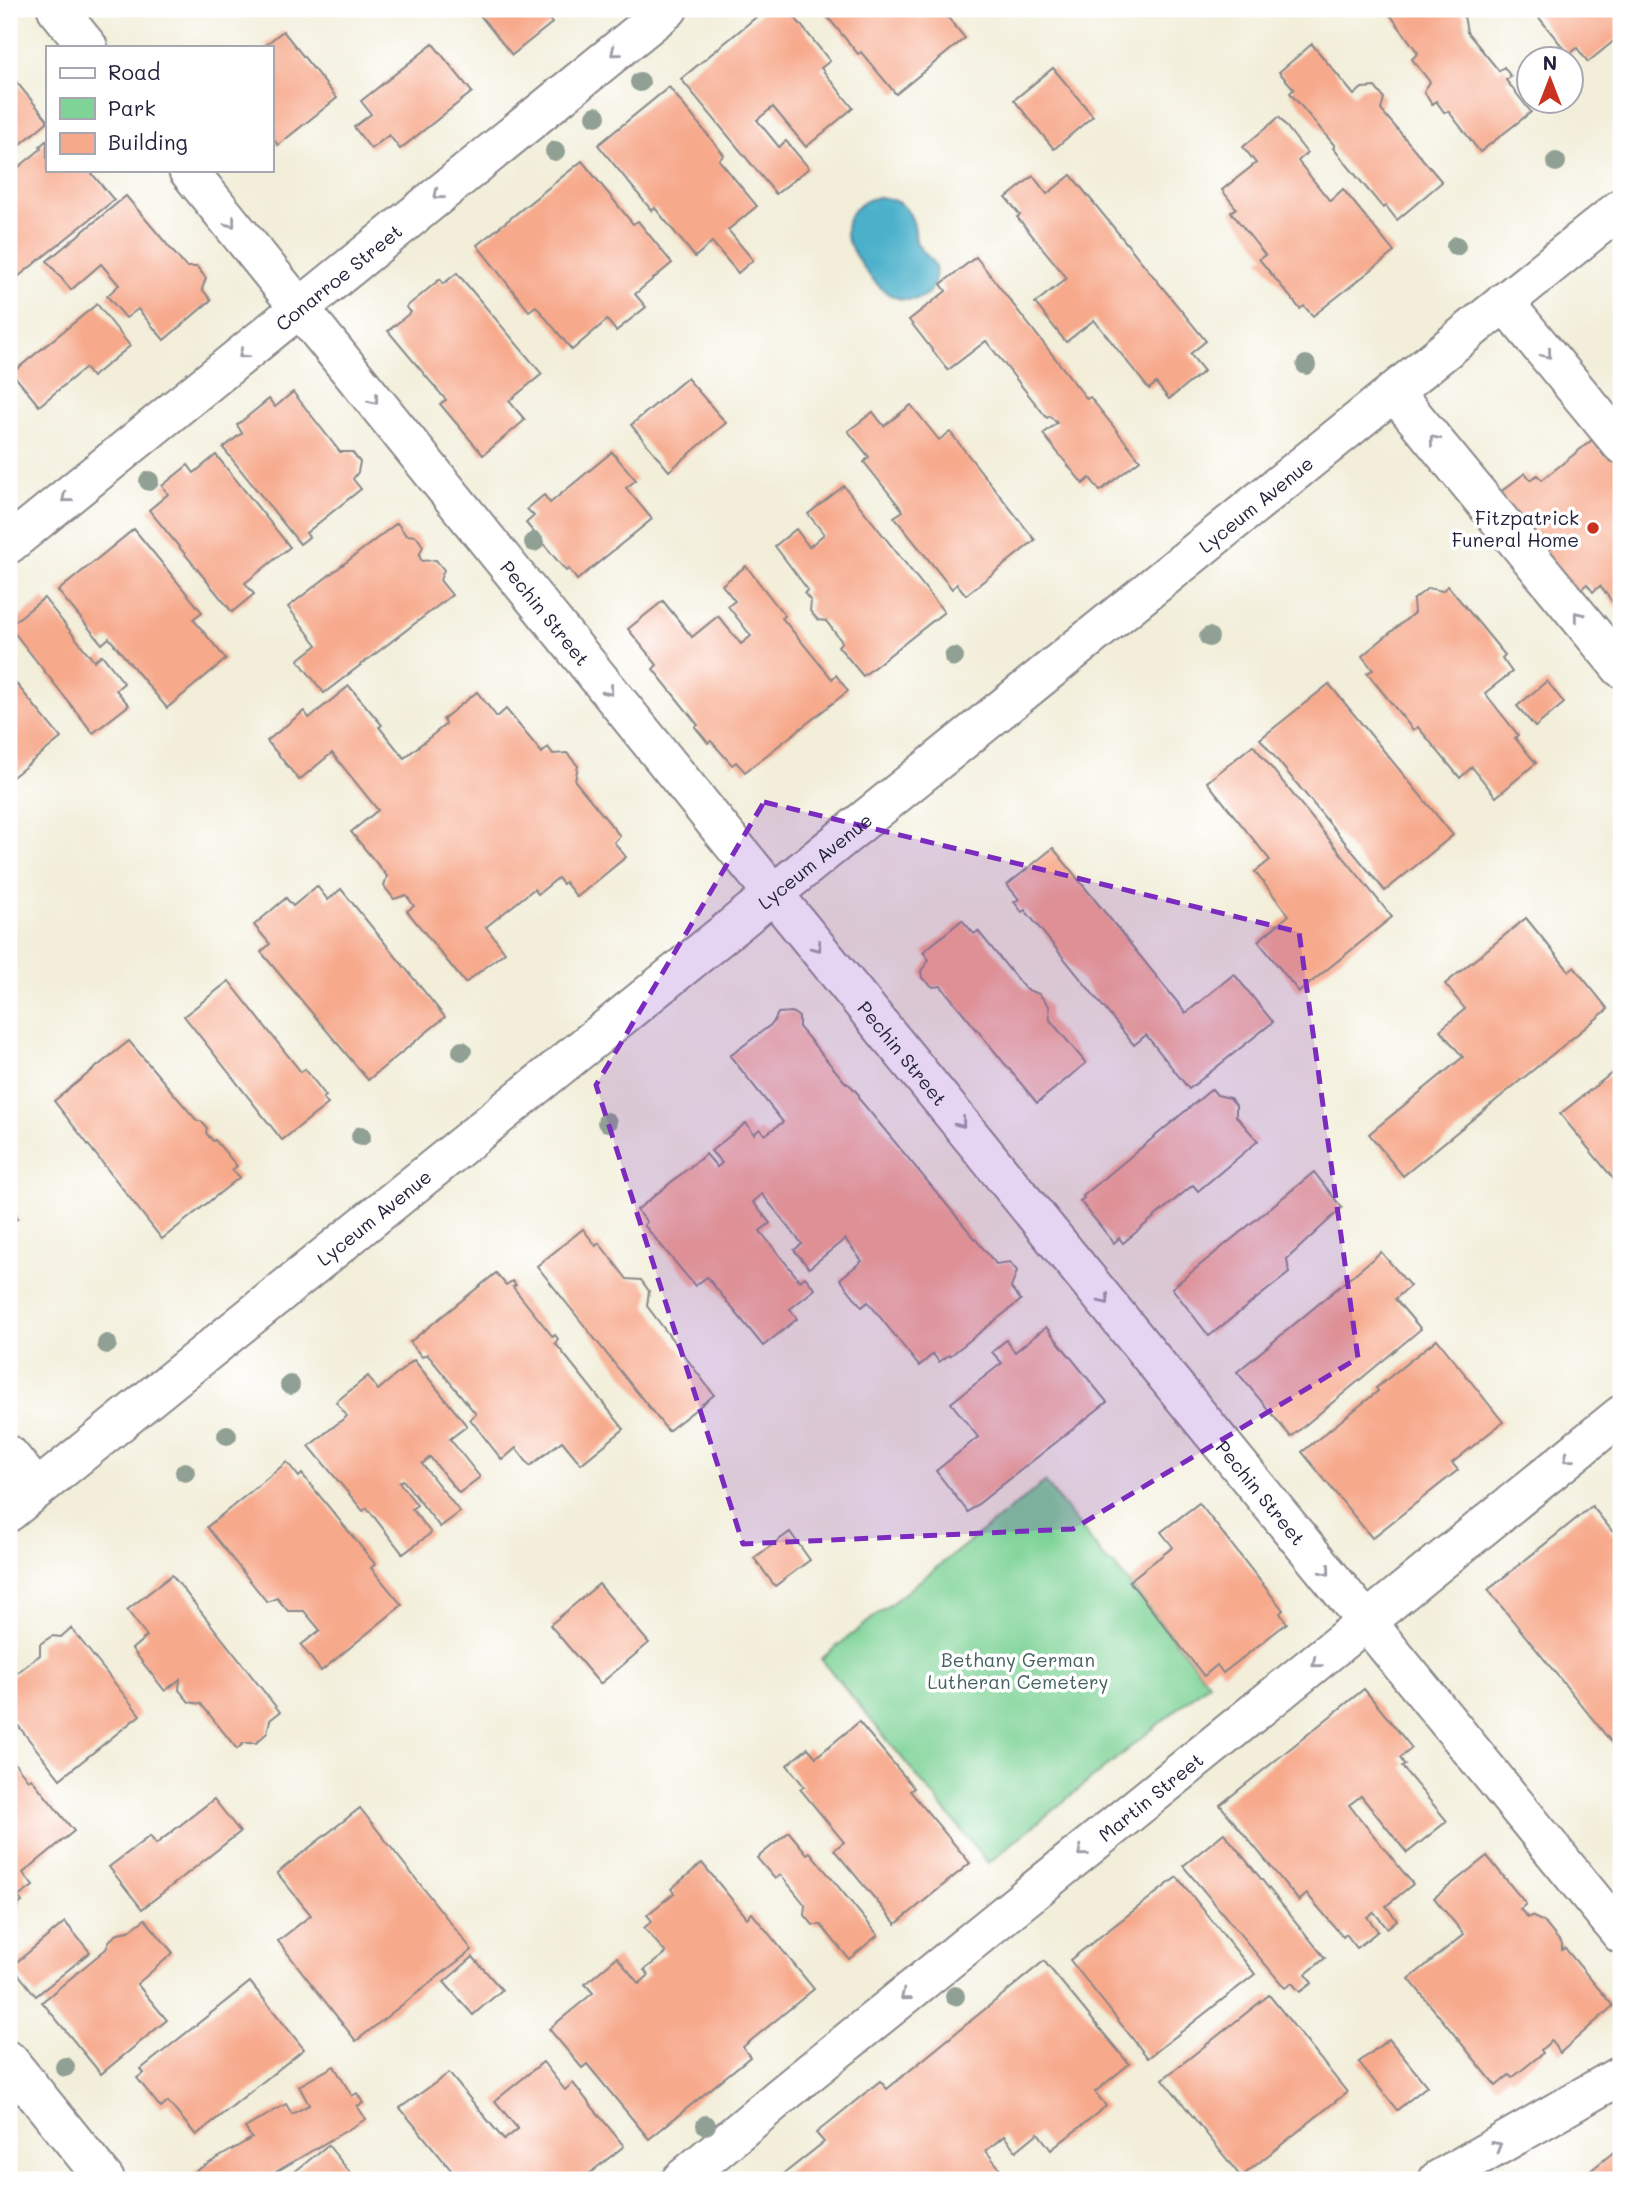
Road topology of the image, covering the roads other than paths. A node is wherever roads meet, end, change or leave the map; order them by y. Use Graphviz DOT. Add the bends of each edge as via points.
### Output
graph roads {
  1 [pos="57,9"];
  2 [pos="668,9"];
  3 [pos="87,46"];
  4 [pos="190,172"];
  5 [pos="1621,208"];
  6 [pos="1504,302"];
  7 [pos="300,308"];
  8 [pos="1394,392"];
  9 [pos="1621,444"];
  10 [pos="9,544"];
  11 [pos="1621,668"];
  12 [pos="774,894"];
  13 [pos="1621,1415"];
  14 [pos="9,1455"];
  15 [pos="23,1501"];
  16 [pos="1367,1622"];
  17 [pos="1621,1934"];
  18 [pos="9,2061"];
  19 [pos="1621,2075"];
  20 [pos="105,2180"];
  21 [pos="681,2180"];
  22 [pos="1438,2180"];
  1 -- 3 [label="street"];
  2 -- 7 [label="street, Conarroe Street, one-way"];
  4 -- 7 [label="street, Pechin Street, one-way"];
  5 -- 6 [label="street, Lyceum Avenue"];
  6 -- 8 [label="street, Lyceum Avenue"];
  6 -- 9 [label="street, one-way"];
  7 -- 10 [label="street, Conarroe Street, one-way"];
  7 -- 12 [label="street, Pechin Street, one-way"];
  11 -- 8 [label="street, one-way"];
  8 -- 12 [label="street, Lyceum Avenue"];
  12 -- 15 [label="street, Lyceum Avenue"];
  12 -- 16 [label="street, Pechin Street, one-way"];
  13 -- 16 [label="street, Martin Street, one-way"];
  14 -- 15 [label="street"];
  16 -- 17 [label="street, Pechin Street"];
  16 -- 21 [label="street, Martin Street, one-way"];
  18 -- 20 [label="street"];
  22 -- 19 [label="street, one-way"];
}
